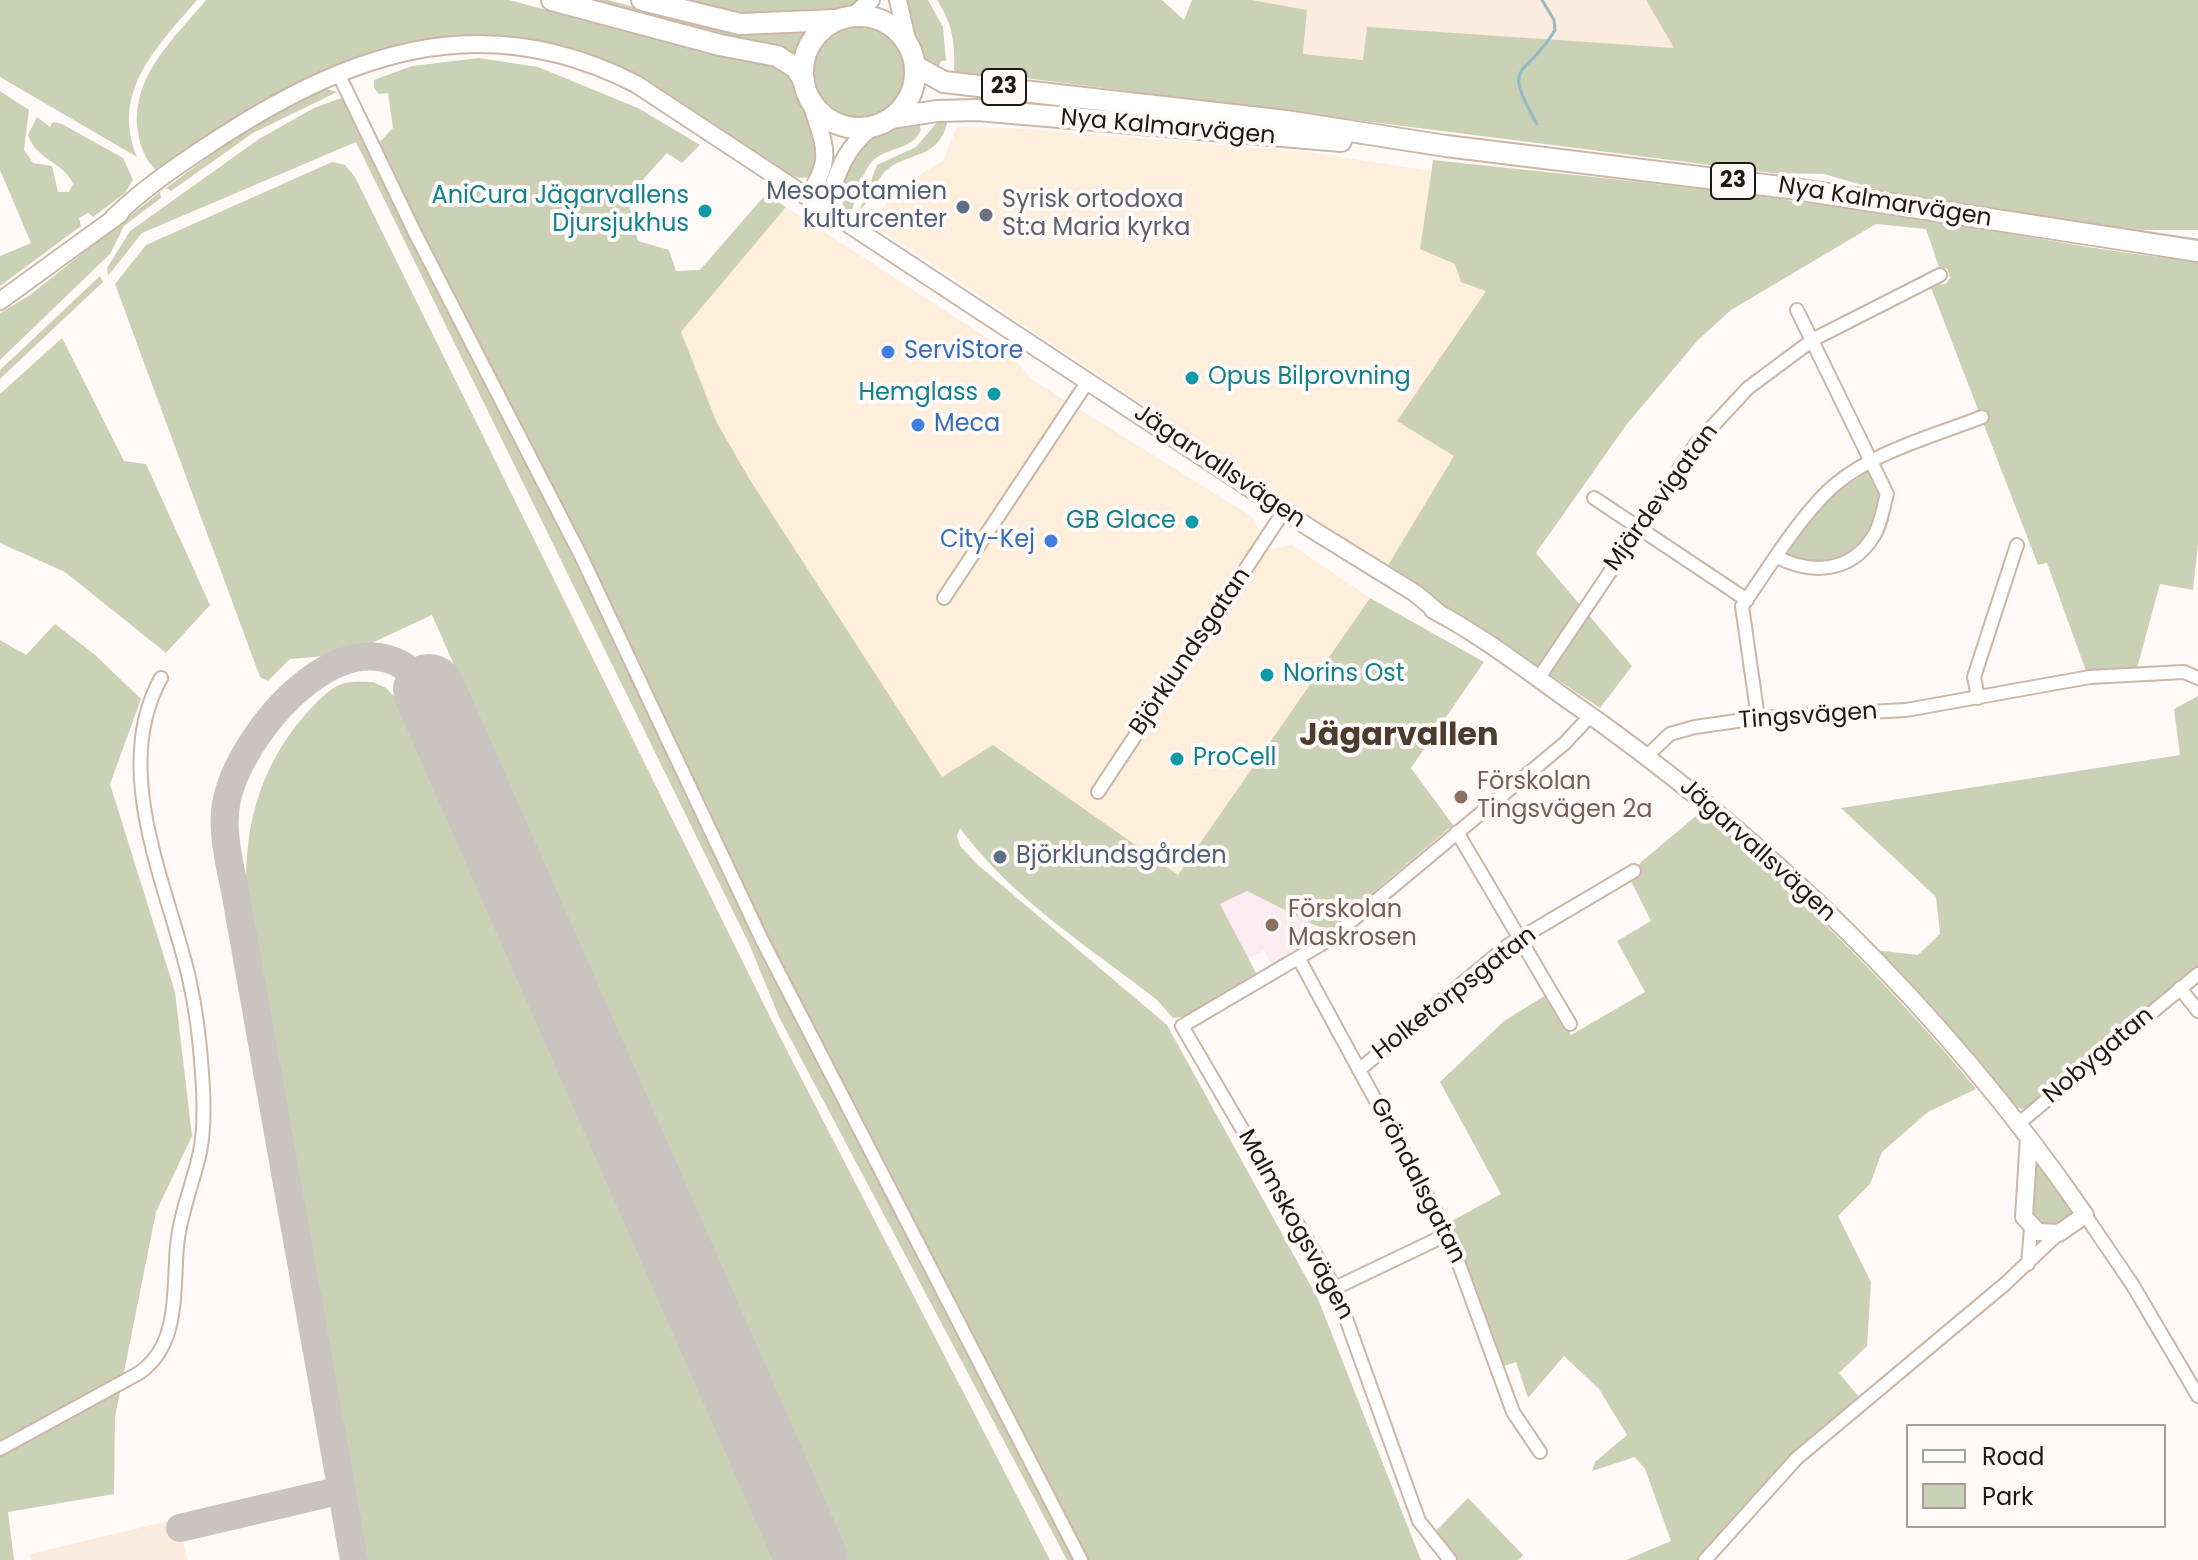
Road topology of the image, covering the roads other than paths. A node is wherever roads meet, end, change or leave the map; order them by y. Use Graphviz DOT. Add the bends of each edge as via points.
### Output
graph roads {
  1 [pos="552,0"];
  2 [pos="642,0"];
  3 [pos="871,0"];
  4 [pos="898,0"];
  5 [pos="844,18"];
  6 [pos="908,44"];
  7 [pos="915,66"];
  8 [pos="338,73"];
  9 [pos="807,90"];
  10 [pos="883,122"];
  11 [pos="1446,146"];
  12 [pos="808,196"];
  13 [pos="826,208"];
  14 [pos="2192,247"];
  15 [pos="1940,275"];
  16 [pos="0,301"];
  17 [pos="1797,310"];
  18 [pos="1814,339"];
  19 [pos="1088,381"];
  20 [pos="1982,417"];
  21 [pos="1872,461"];
  22 [pos="1594,498"];
  23 [pos="1284,511"];
  24 [pos="1639,528"];
  25 [pos="2017,545"];
  26 [pos="1777,557"];
  27 [pos="944,598"];
  28 [pos="1747,600"];
  29 [pos="161,678"];
  30 [pos="2198,678"];
  31 [pos="1538,679"];
  32 [pos="1978,698"];
  33 [pos="1591,715"];
  34 [pos="1758,718"];
  35 [pos="1647,756"];
  36 [pos="1098,792"];
  37 [pos="1457,832"];
  38 [pos="1634,871"];
  39 [pos="1519,937"];
  40 [pos="1299,959"];
  41 [pos="2198,974"];
  42 [pos="2180,988"];
  43 [pos="2198,1011"];
  44 [pos="1570,1024"];
  45 [pos="1359,1070"];
  46 [pos="2018,1124"];
  47 [pos="2029,1138"];
  48 [pos="2085,1215"];
  49 [pos="2031,1228"];
  50 [pos="2059,1233"];
  51 [pos="1448,1234"];
  52 [pos="2028,1264"];
  53 [pos="1335,1288"];
  54 [pos="2198,1396"];
  55 [pos="0,1449"];
  56 [pos="1540,1452"];
  57 [pos="1081,1560"];
  58 [pos="1450,1560"];
  59 [pos="1705,1560"];
  1 -- 9 [label="main road, 23" via="777,56 796,68"];
  2 -- 5 [label="main road" via="740,24"];
  3 -- 5 [label="street"];
  4 -- 6 [label="street"];
  5 -- 6 [label="main road" via="866,16 891,25"];
  5 -- 9 [label="main road" via="821,30 809,45 804,63"];
  6 -- 7 [label="main road"];
  7 -- 10 [label="main road" via="912,90"];
  7 -- 11 [label="main road, Nya Kalmarvägen / 23" via="944,82 1270,119"];
  8 -- 12 [label="street, Jägarvallsvägen" via="441,45 485,42 553,51 636,84"];
  8 -- 16 [label="street, Jägarvallsvägen" via="279,100 203,149 160,187"];
  8 -- 57 [label="street" via="581,556 762,940"];
  9 -- 10 [label="main road, 23" via="823,115 842,125"];
  9 -- 12 [label="street" via="826,160"];
  10 -- 11 [label="main road, Nya Kalmarvägen / 23" via="937,111 977,110 1281,138"];
  10 -- 13 [label="street" via="856,138 846,152"];
  11 -- 14 [label="main road, Nya Kalmarvägen / 23" via="1789,188"];
  12 -- 13 [label="street, Jägarvallsvägen"];
  13 -- 19 [label="street, Jägarvallsvägen"];
  15 -- 18 [label="street, Mjärdevigatan"];
  17 -- 18 [label="street"];
  18 -- 21 [label="street"];
  18 -- 24 [label="street, Mjärdevigatan" via="1748,388 1699,439"];
  19 -- 23 [label="street, Jägarvallsvägen"];
  19 -- 27 [label="street"];
  20 -- 21 [label="street"];
  21 -- 26 [label="street" via="1828,492"];
  21 -- 26 [label="street" via="1887,494 1875,536 1841,567 1818,568"];
  22 -- 24 [label="street"];
  23 -- 31 [label="street, Jägarvallsvägen"];
  23 -- 36 [label="street, Björklundsgatan"];
  24 -- 28 [label="street"];
  24 -- 31 [label="street, Mjärdevigatan"];
  25 -- 32 [label="street" via="1974,677"];
  26 -- 28 [label="street"];
  28 -- 34 [label="street" via="1742,606"];
  29 -- 55 [label="street" via="144,718 143,780 155,857 195,1005 203,1113 201,1148 179,1226 168,1337 158,1359 139,1373"];
  30 -- 32 [label="street, Tingsvägen" via="2184,672 2090,677"];
  31 -- 33 [label="street, Jägarvallsvägen"];
  32 -- 34 [label="street, Tingsvägen" via="1906,710"];
  33 -- 35 [label="street, Jägarvallsvägen"];
  33 -- 37 [label="street"];
  34 -- 35 [label="street, Tingsvägen" via="1670,734"];
  35 -- 46 [label="street, Jägarvallsvägen" via="1735,827 1821,907 1919,1006"];
  37 -- 39 [label="street"];
  37 -- 40 [label="street" via="1342,930"];
  38 -- 39 [label="street, Holketorpsgatan"];
  39 -- 44 [label="street"];
  39 -- 45 [label="street, Holketorpsgatan"];
  40 -- 45 [label="street, Gröndalsgatan"];
  40 -- 53 [label="street, Malmskogsvägen" via="1182,1026"];
  41 -- 42 [label="street, Nobygatan"];
  42 -- 43 [label="street"];
  42 -- 46 [label="street, Nobygatan"];
  45 -- 51 [label="street, Gröndalsgatan"];
  46 -- 47 [label="street, Jägarvallsvägen"];
  47 -- 48 [label="street, Jägarvallsvägen"];
  47 -- 49 [label="street" via="2022,1205"];
  48 -- 50 [label="street"];
  48 -- 54 [label="street"];
  49 -- 50 [label="street"];
  49 -- 52 [label="street"];
  50 -- 52 [label="street"];
  51 -- 53 [label="street"];
  51 -- 56 [label="street, Gröndalsgatan" via="1513,1412"];
  52 -- 59 [label="street" via="1797,1458"];
  53 -- 58 [label="street, Malmskogsvägen" via="1419,1521"];
}
